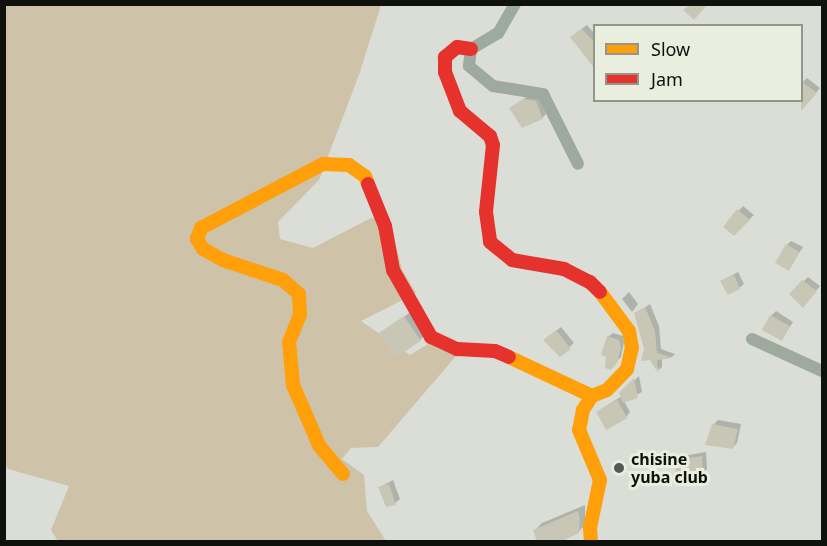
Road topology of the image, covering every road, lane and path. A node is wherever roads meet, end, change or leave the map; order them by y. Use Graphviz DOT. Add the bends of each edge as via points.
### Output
graph roads {
  1 [pos="515,4"];
  2 [pos="471,49"];
  3 [pos="578,164"];
  4 [pos="752,339"];
  5 [pos="822,371"];
  6 [pos="592,396"];
  7 [pos="343,474"];
  8 [pos="591,542"];
  1 -- 2 [label="street" via="498,33"];
  2 -- 3 [label="street" via="470,66 493,86 543,94"];
  2 -- 6 [label="street" via="458,47 445,57 445,72 460,111 490,136 493,145 486,212 490,242 512,260 564,269 590,282 629,331 632,348 627,369 607,390"];
  4 -- 5 [label="street"];
  6 -- 7 [label="street" via="495,351 457,349 431,337 393,270 385,226 365,176 349,165 323,164 201,228 197,239 203,249 223,260 283,280 298,294 300,315 289,342 293,385 319,445"];
  6 -- 8 [label="street" via="583,410 579,430 600,480 590,528"];
}
